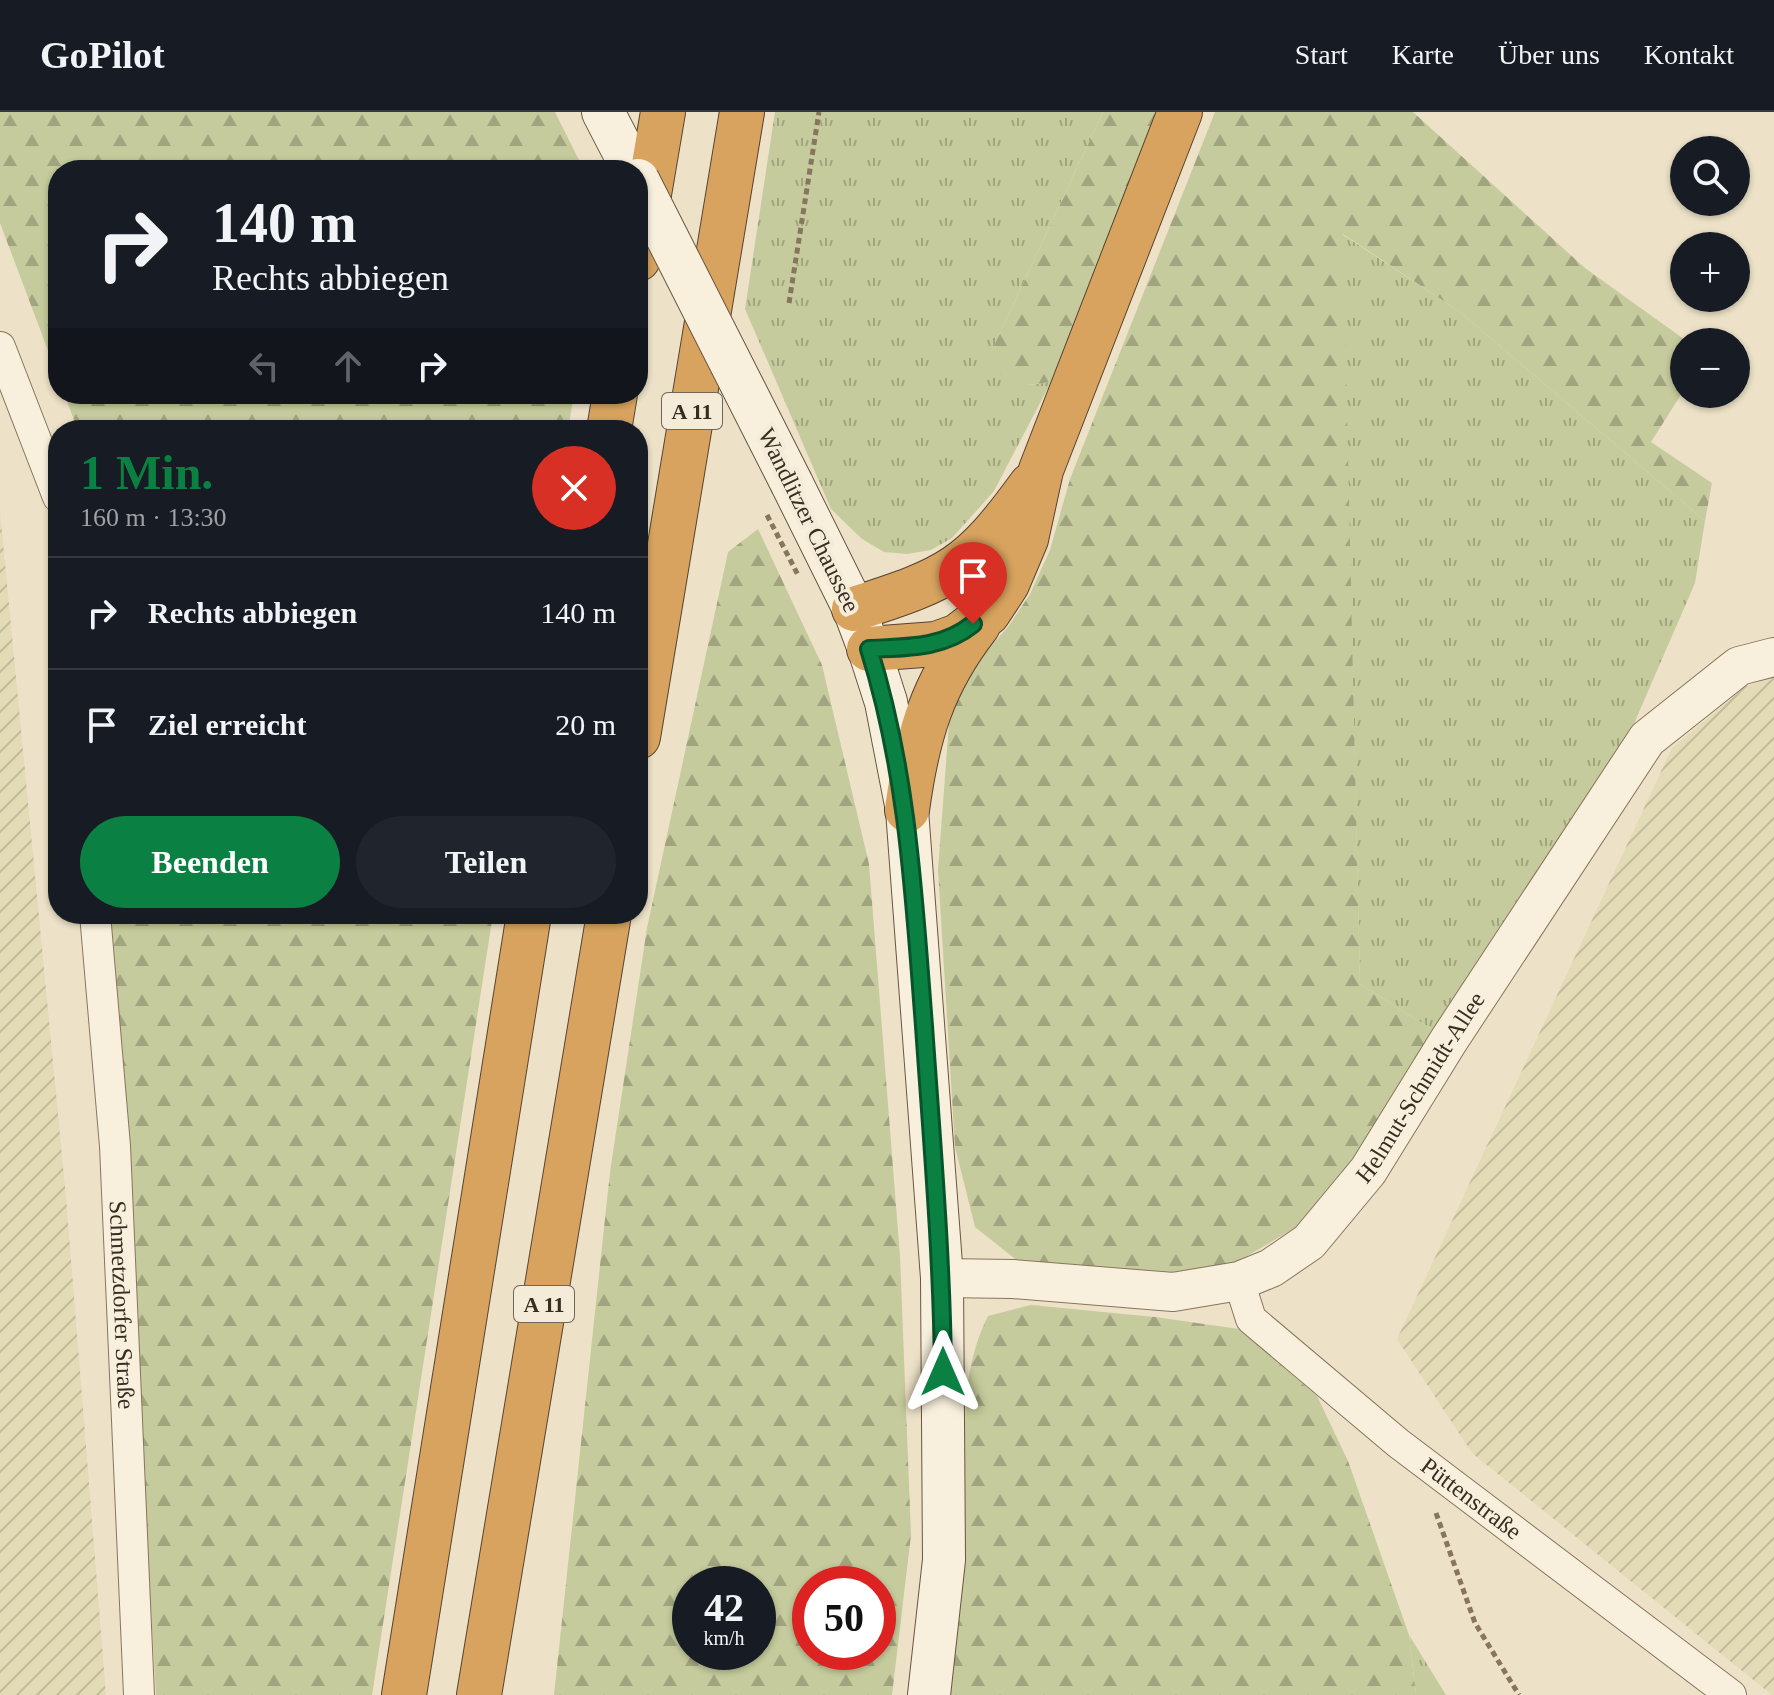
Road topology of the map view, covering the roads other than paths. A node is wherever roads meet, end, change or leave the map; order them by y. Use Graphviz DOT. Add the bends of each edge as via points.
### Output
graph roads {
  1 [pos="603,112"];
  2 [pos="663,112"];
  3 [pos="742,112"];
  4 [pos="1180,112"];
  5 [pos="628,160"];
  6 [pos="648,200"];
  7 [pos="648,200"];
  8 [pos="0,347"];
  9 [pos="1041,470"];
  10 [pos="48,471"];
  11 [pos="854,609"];
  12 [pos="988,613"];
  13 [pos="869,649"];
  14 [pos="1774,657"];
  15 [pos="648,677"];
  16 [pos="907,810"];
  17 [pos="96,924"];
  18 [pos="527,924"];
  19 [pos="607,924"];
  20 [pos="942,1278"];
  21 [pos="1239,1281"];
  22 [pos="139,1695"];
  23 [pos="404,1695"];
  24 [pos="479,1695"];
  25 [pos="929,1695"];
  26 [pos="1731,1695"];
  1 -- 5 [label="main road"];
  2 -- 6 [label="highway"];
  3 -- 15 [label="highway, A 11"];
  4 -- 9 [label="highway"];
  7 -- 11 [label="main road, Wandlitzer Chaussee, bridge"];
  8 -- 10 [label="street"];
  9 -- 11 [label="highway" via="973,557 913,591"];
  9 -- 12 [label="highway" via="1026,539"];
  11 -- 13 [label="main road, Wandlitzer Chaussee"];
  12 -- 13 [label="highway" via="958,636 936,644"];
  12 -- 16 [label="highway" via="938,683 920,733"];
  13 -- 16 [label="main road, Wandlitzer Chaussee" via="886,702"];
  14 -- 21 [label="street, Helmut-Schmidt-Allee" via="1739,666 1647,739 1368,1171 1309,1242 1271,1268"];
  16 -- 20 [label="main road, Wandlitzer Chaussee"];
  17 -- 22 [label="street, Schmetzdorfer Straße" via="115,1146"];
  18 -- 23 [label="highway"];
  19 -- 24 [label="highway, A 11"];
  20 -- 21 [label="street, Helmut-Schmidt-Allee" via="1173,1292"];
  20 -- 25 [label="main road, Wandlitzer Chaussee" via="944,1560"];
  21 -- 26 [label="street, Püttenstraße" via="1251,1319 1442,1477"];
}
